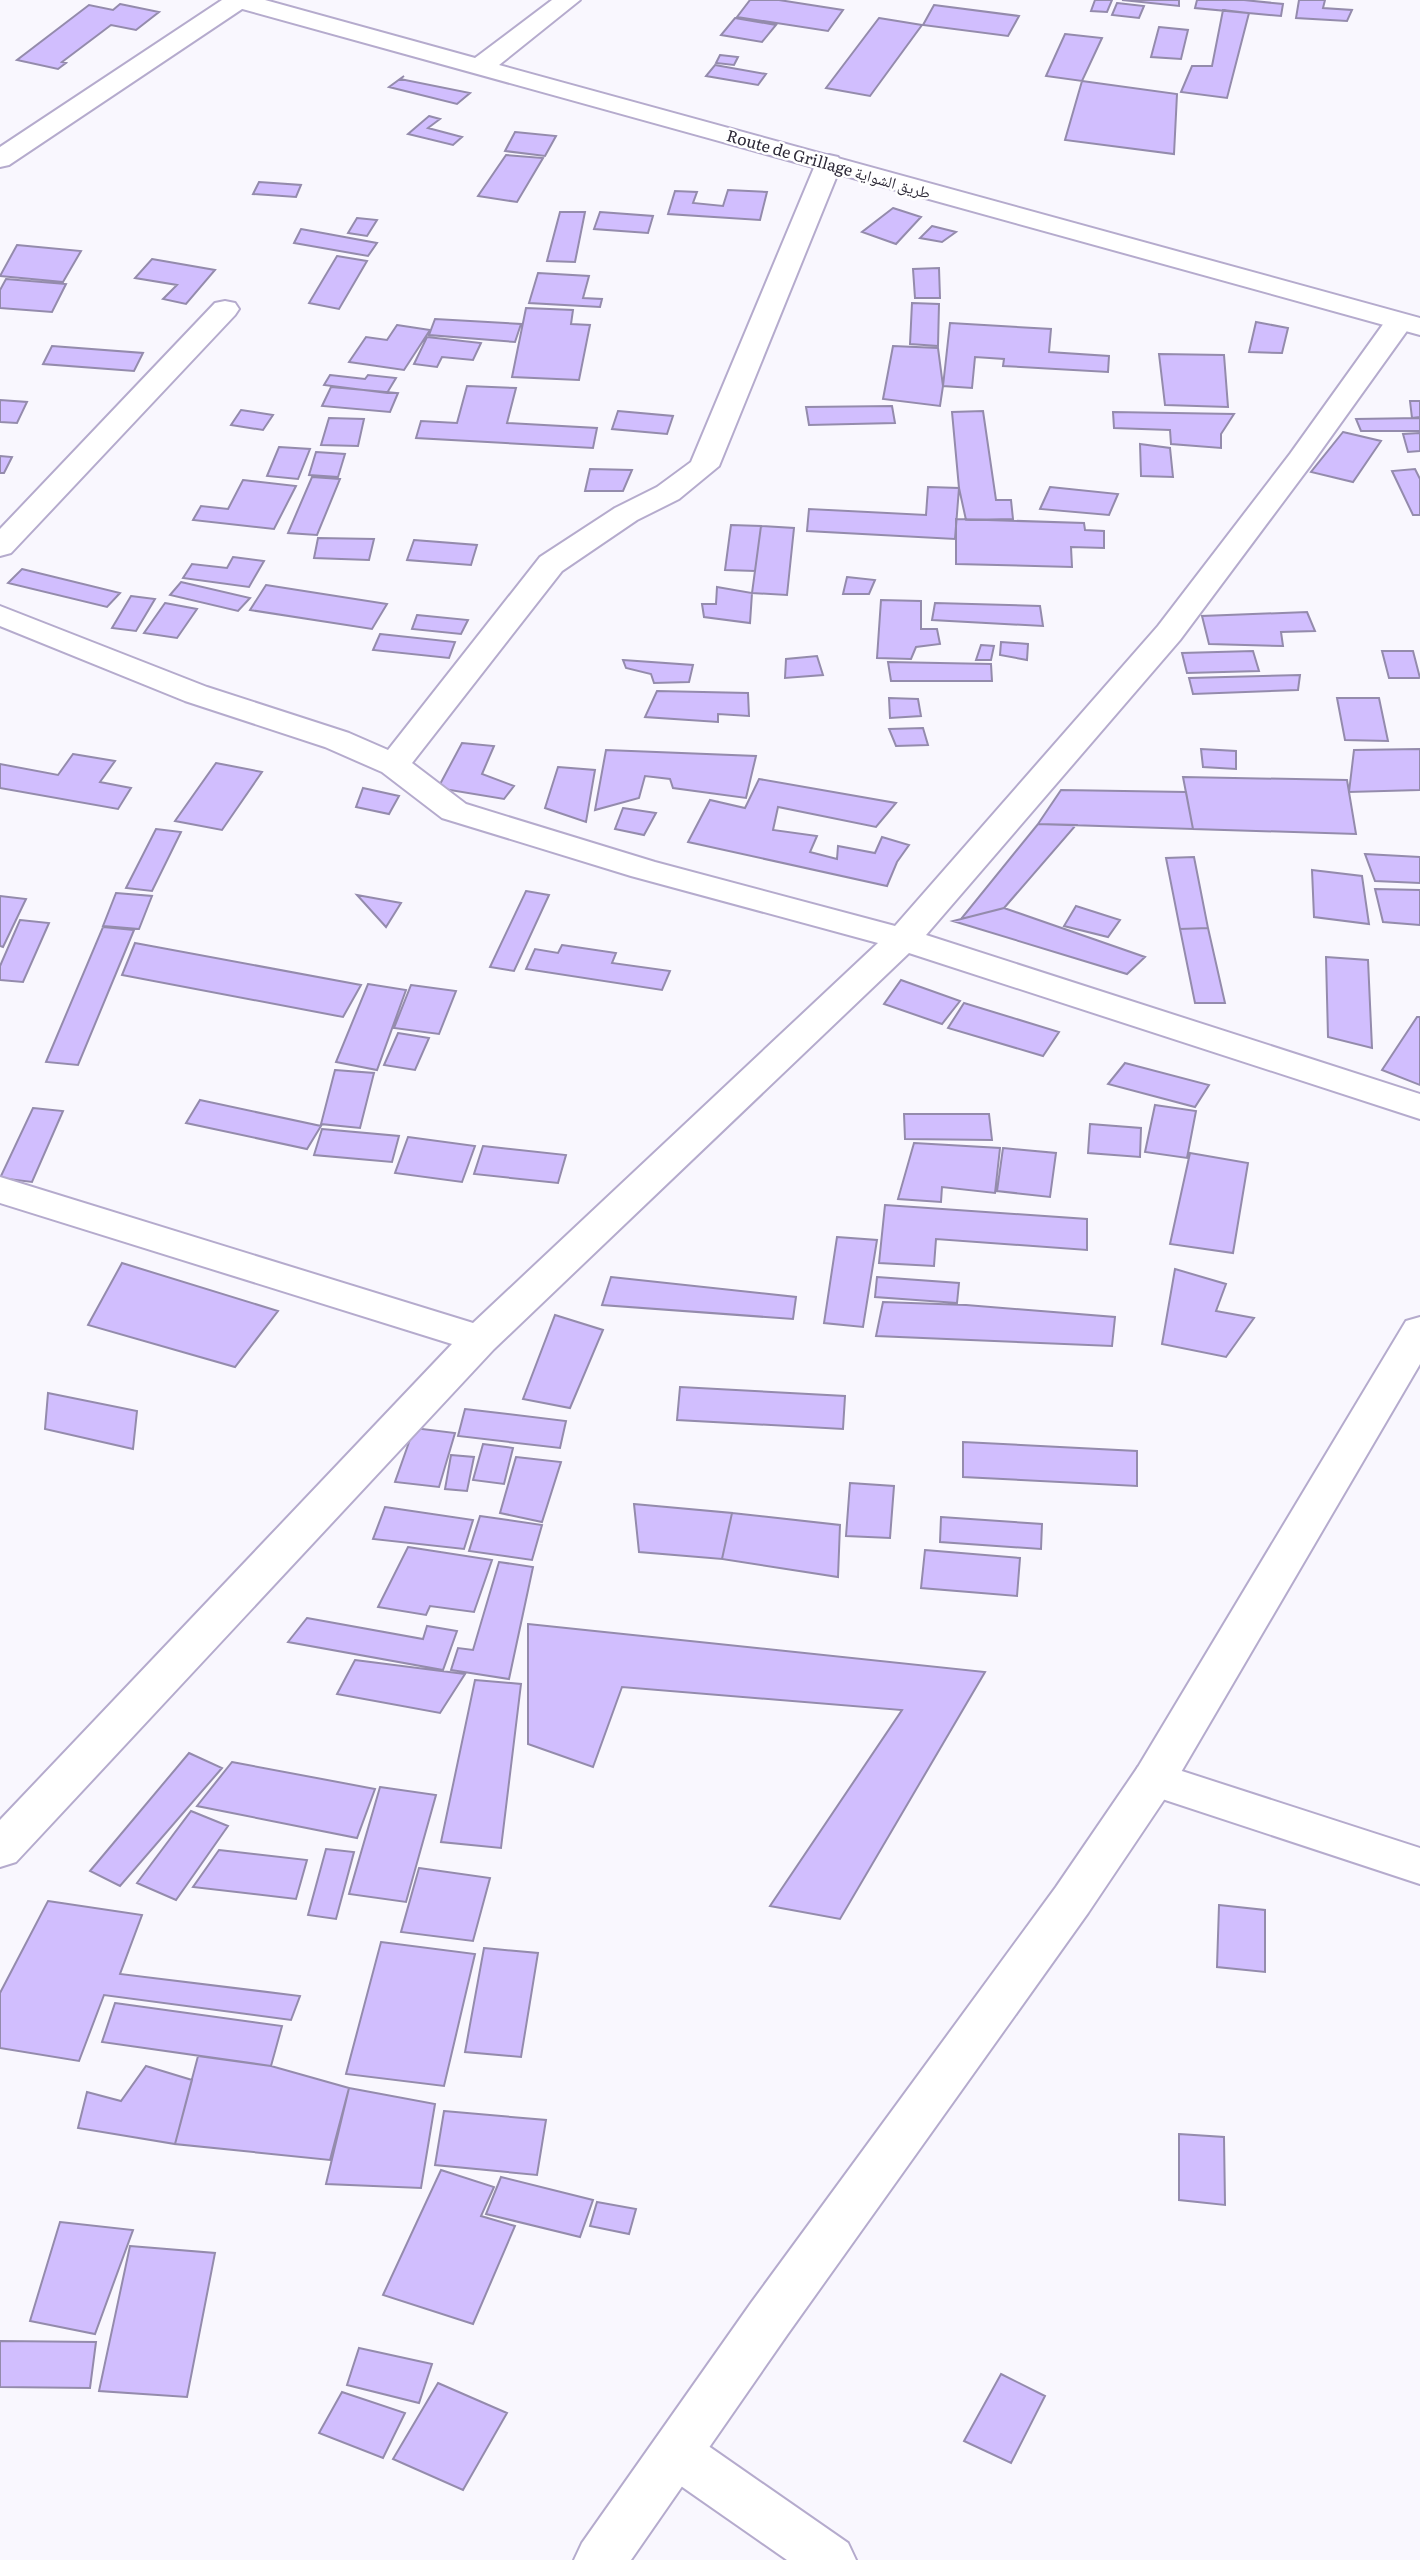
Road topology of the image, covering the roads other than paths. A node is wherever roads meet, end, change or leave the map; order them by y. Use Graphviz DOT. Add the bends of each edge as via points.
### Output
graph roads {
  1 [pos="238,0"];
  2 [pos="568,0"];
  3 [pos="481,66"];
  4 [pos="0,159"];
  5 [pos="829,163"];
  6 [pos="225,309"];
  7 [pos="1409,324"];
  8 [pos="0,547"];
  9 [pos="0,615"];
  10 [pos="394,765"];
  11 [pos="903,939"];
  12 [pos="1420,1107"];
  13 [pos="0,1191"];
  14 [pos="1420,1331"];
  15 [pos="480,1339"];
  16 [pos="1154,1779"];
  17 [pos="0,1849"];
  18 [pos="1420,1866"];
  19 [pos="676,2453"];
  20 [pos="600,2560"];
  21 [pos="830,2560"];
  1 -- 3 [label="street, Route de Grillage طريق الشواية"];
  1 -- 4 [label="street"];
  2 -- 3 [label="street"];
  3 -- 5 [label="street, Route de Grillage طريق الشواية"];
  5 -- 7 [label="street, Route de Grillage طريق الشواية"];
  5 -- 10 [label="street" via="704,466 551,564"];
  6 -- 8 [label="street"];
  7 -- 11 [label="street" via="1169,633"];
  9 -- 10 [label="street" via="196,694 337,740"];
  10 -- 11 [label="street" via="454,811 643,869"];
  11 -- 12 [label="street"];
  11 -- 15 [label="street"];
  13 -- 15 [label="street"];
  14 -- 16 [label="street"];
  15 -- 17 [label="street"];
  16 -- 18 [label="street"];
  16 -- 19 [label="street"];
  19 -- 20 [label="street"];
  19 -- 21 [label="street"];
}
